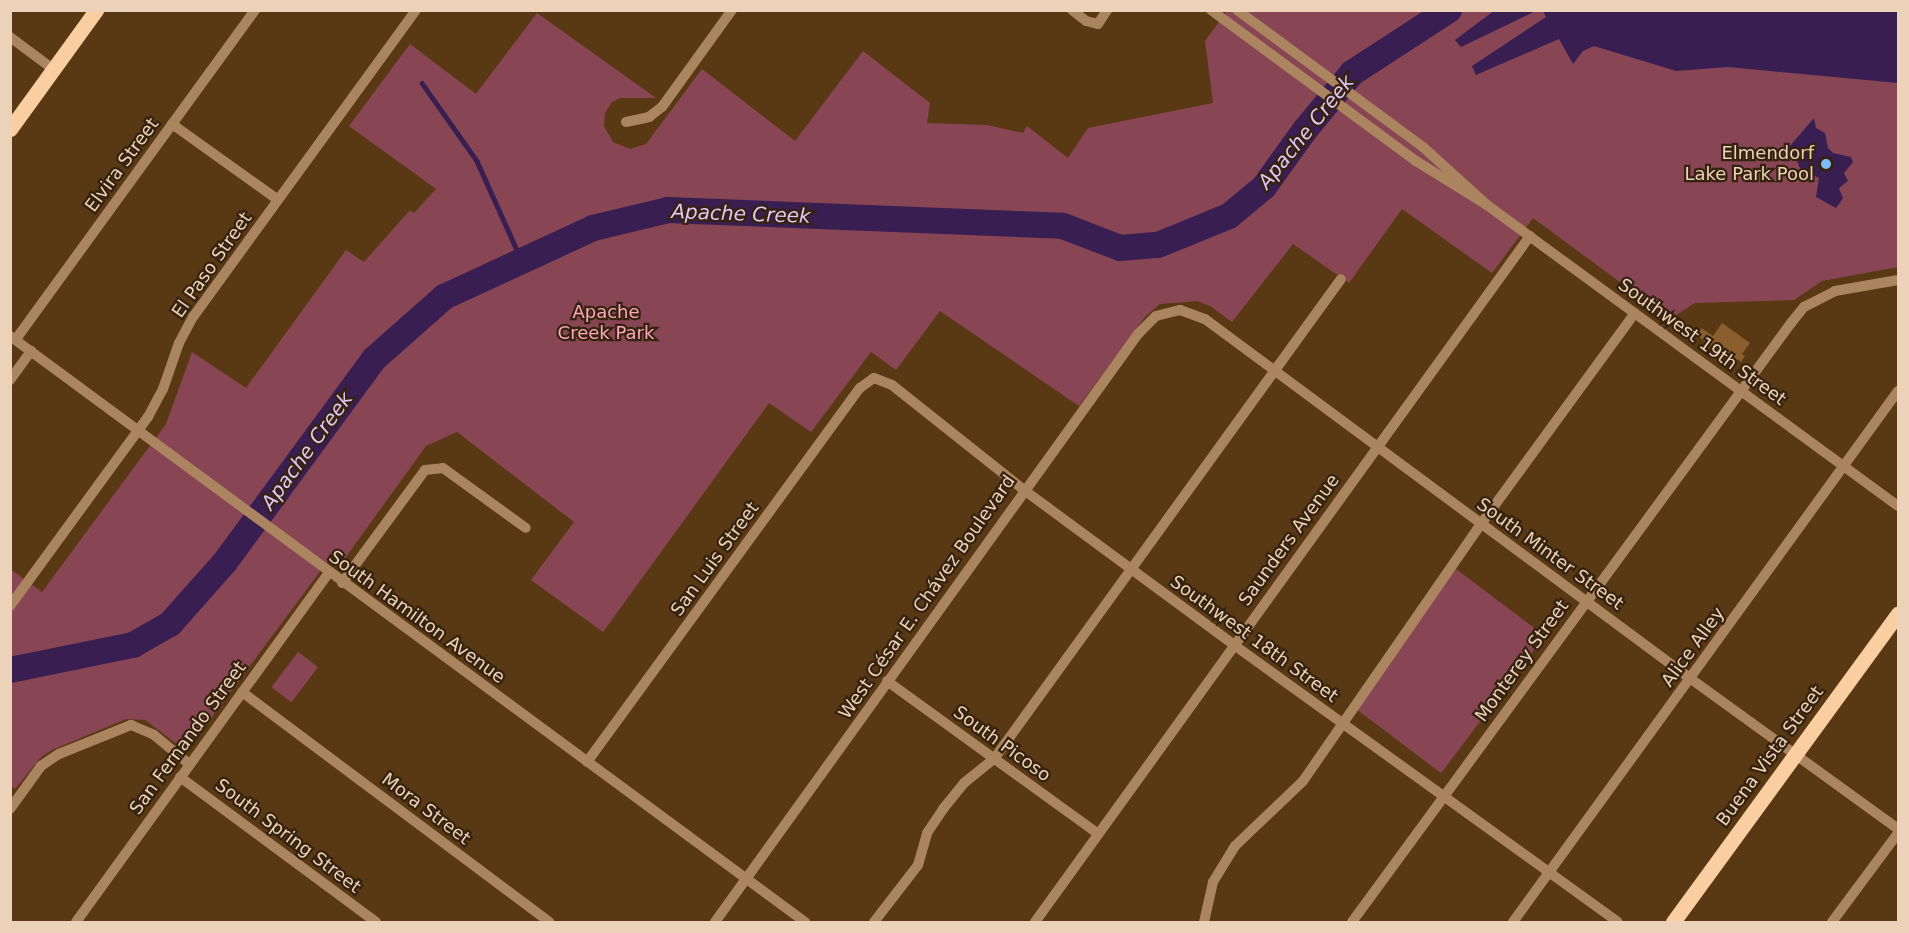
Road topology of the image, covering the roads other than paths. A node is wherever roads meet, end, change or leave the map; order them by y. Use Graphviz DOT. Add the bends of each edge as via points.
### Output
graph roads {
  1 [pos="96,10"];
  2 [pos="255,10"];
  3 [pos="416,10"];
  4 [pos="732,10"];
  5 [pos="1072,10"];
  6 [pos="1107,10"];
  7 [pos="1211,10"];
  8 [pos="1237,10"];
  9 [pos="10,37"];
  10 [pos="53,69"];
  11 [pos="626,122"];
  12 [pos="172,124"];
  13 [pos="10,129"];
  14 [pos="278,200"];
  15 [pos="1487,205"];
  16 [pos="1530,236"];
  17 [pos="1341,279"];
  18 [pos="1899,280"];
  19 [pos="1180,310"];
  20 [pos="1635,313"];
  21 [pos="13,338"];
  22 [pos="31,351"];
  23 [pos="1275,371"];
  24 [pos="874,378"];
  25 [pos="10,380"];
  26 [pos="1740,390"];
  27 [pos="1899,391"];
  28 [pos="139,430"];
  29 [pos="1376,448"];
  30 [pos="1845,467"];
  31 [pos="1024,490"];
  32 [pos="1899,506"];
  33 [pos="1481,524"];
  34 [pos="526,528"];
  35 [pos="1130,568"];
  36 [pos="329,573"];
  37 [pos="342,582"];
  38 [pos="1587,601"];
  39 [pos="10,606"];
  40 [pos="1899,613"];
  41 [pos="1234,645"];
  42 [pos="1690,679"];
  43 [pos="887,681"];
  44 [pos="242,692"];
  45 [pos="1341,722"];
  46 [pos="1795,754"];
  47 [pos="994,759"];
  48 [pos="587,762"];
  49 [pos="189,764"];
  50 [pos="180,777"];
  51 [pos="1445,796"];
  52 [pos="10,809"];
  53 [pos="1899,831"];
  54 [pos="1098,834"];
  55 [pos="1549,872"];
  56 [pos="746,880"];
  57 [pos="76,922"];
  58 [pos="376,922"];
  59 [pos="549,922"];
  60 [pos="715,922"];
  61 [pos="805,922"];
  62 [pos="874,922"];
  63 [pos="1035,922"];
  64 [pos="1204,922"];
  65 [pos="1352,922"];
  66 [pos="1513,922"];
  67 [pos="1618,922"];
  68 [pos="1673,922"];
  69 [pos="1832,922"];
  1 -- 10 [label="main road"];
  2 -- 12 [label="street, Elvira Street"];
  3 -- 14 [label="street, El Paso Street"];
  4 -- 11 [label="street" via="662,106 649,117"];
  5 -- 6 [label="street" via="1086,21 1098,24"];
  7 -- 15 [label="street, Southwest 19th Street" via="1369,128"];
  8 -- 15 [label="street, Southwest 19th Street" via="1423,147"];
  9 -- 10 [label="street"];
  10 -- 13 [label="main road"];
  12 -- 14 [label="street"];
  12 -- 21 [label="street, Elvira Street"];
  14 -- 28 [label="street, El Paso Street" via="193,317 163,389"];
  15 -- 16 [label="street, Southwest 19th Street"];
  16 -- 20 [label="street, Southwest 19th Street"];
  16 -- 29 [label="street, Saunders Avenue"];
  17 -- 23 [label="street"];
  18 -- 26 [label="street, Monterey Street" via="1835,291 1804,307"];
  19 -- 23 [label="street, South Minter Street" via="1205,319"];
  19 -- 31 [label="street, West César E. Chávez Boulevard" via="1156,316 1143,327"];
  20 -- 26 [label="street, Southwest 19th Street"];
  20 -- 33 [label="street"];
  21 -- 22 [label="street, South Hamilton Avenue"];
  22 -- 25 [label="street"];
  22 -- 28 [label="street, South Hamilton Avenue"];
  23 -- 29 [label="street, South Minter Street"];
  23 -- 35 [label="street"];
  24 -- 31 [label="street, Southwest 18th Street" via="892,385"];
  24 -- 48 [label="street, San Luis Street" via="860,388"];
  26 -- 30 [label="street, Southwest 19th Street"];
  26 -- 38 [label="street, Monterey Street"];
  27 -- 30 [label="street, Alice Alley"];
  28 -- 36 [label="street, South Hamilton Avenue"];
  28 -- 39 [label="street, El Paso Street"];
  29 -- 33 [label="street, South Minter Street"];
  29 -- 41 [label="street, Saunders Avenue"];
  30 -- 32 [label="street, Southwest 19th Street"];
  30 -- 42 [label="street, Alice Alley"];
  31 -- 35 [label="street, Southwest 18th Street"];
  31 -- 43 [label="street, West César E. Chávez Boulevard"];
  33 -- 38 [label="street, South Minter Street"];
  33 -- 45 [label="street"];
  34 -- 37 [label="street" via="443,468 425,470"];
  35 -- 41 [label="street, Southwest 18th Street"];
  35 -- 47 [label="street"];
  36 -- 37 [label="street, South Hamilton Avenue"];
  36 -- 44 [label="street, San Fernando Street"];
  37 -- 48 [label="street, South Hamilton Avenue"];
  38 -- 42 [label="street, South Minter Street"];
  38 -- 51 [label="street, Monterey Street"];
  40 -- 46 [label="main road, Buena Vista Street"];
  41 -- 45 [label="street, Southwest 18th Street"];
  41 -- 54 [label="street, Saunders Avenue"];
  42 -- 46 [label="street, South Minter Street"];
  42 -- 55 [label="street, Alice Alley"];
  43 -- 47 [label="street, South Picoso"];
  43 -- 56 [label="street, West César E. Chávez Boulevard"];
  44 -- 49 [label="street, San Fernando Street"];
  44 -- 59 [label="street, Mora Street"];
  45 -- 51 [label="street, Southwest 18th Street"];
  45 -- 64 [label="street" via="1303,781 1235,846 1213,882"];
  46 -- 53 [label="street, South Minter Street"];
  46 -- 68 [label="main road, Buena Vista Street"];
  47 -- 54 [label="street, South Picoso"];
  47 -- 62 [label="street" via="964,783 943,809 927,832 918,865"];
  48 -- 56 [label="street, South Hamilton Avenue"];
  49 -- 50 [label="street, San Fernando Street"];
  49 -- 52 [label="street" via="154,735 131,725 59,754 41,766"];
  50 -- 57 [label="street, San Fernando Street"];
  50 -- 58 [label="street, South Spring Street"];
  51 -- 55 [label="street, Southwest 18th Street"];
  51 -- 65 [label="street, Monterey Street"];
  53 -- 69 [label="street"];
  54 -- 63 [label="street, Saunders Avenue"];
  55 -- 66 [label="street, Alice Alley"];
  55 -- 67 [label="street, Southwest 18th Street"];
  56 -- 60 [label="street, West César E. Chávez Boulevard"];
  56 -- 61 [label="street, South Hamilton Avenue"];
}
